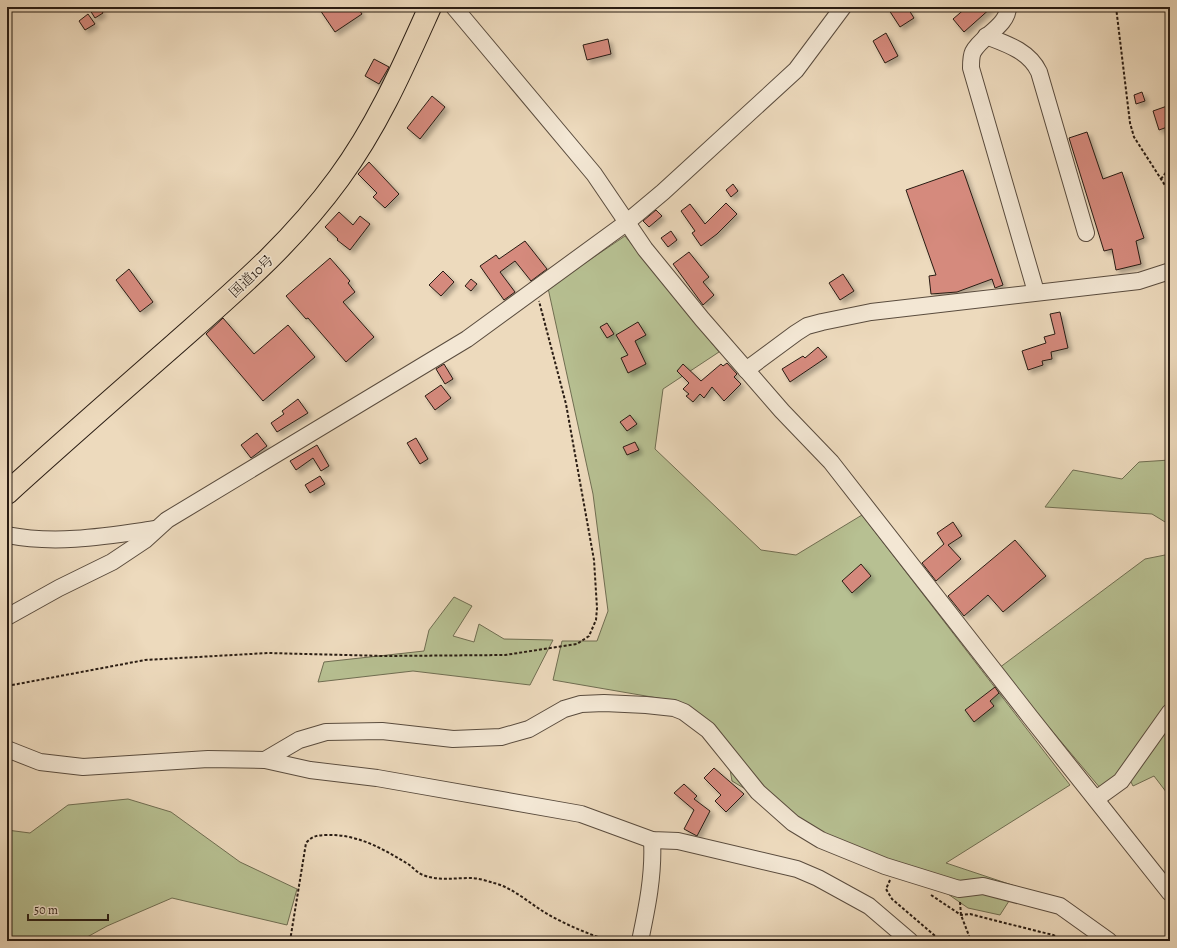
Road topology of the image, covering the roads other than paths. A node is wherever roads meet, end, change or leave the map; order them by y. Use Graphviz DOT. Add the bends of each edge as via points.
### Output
graph roads {
  1 [pos="430,7"];
  2 [pos="454,7"];
  3 [pos="843,7"];
  4 [pos="1008,7"];
  5 [pos="986,36"];
  6 [pos="626,223"];
  7 [pos="1086,233"];
  8 [pos="1170,272"];
  9 [pos="1036,292"];
  10 [pos="746,370"];
  11 [pos="7,493"];
  12 [pos="156,529"];
  13 [pos="7,535"];
  14 [pos="7,618"];
  15 [pos="1170,712"];
  16 [pos="7,750"];
  17 [pos="265,760"];
  18 [pos="1096,799"];
  19 [pos="652,840"];
  20 [pos="1170,893"];
  21 [pos="640,941"];
  22 [pos="910,941"];
  23 [pos="1109,941"];
  1 -- 11 [label="highway, 国道10号" via="391,94 367,136 340,177 296,232 237,290"];
  2 -- 6 [label="street" via="594,174"];
  3 -- 6 [label="street" via="796,70"];
  4 -- 5 [label="street" via="1004,19"];
  5 -- 7 [label="street" via="1027,55 1037,67"];
  5 -- 9 [label="street" via="972,53 971,68"];
  6 -- 10 [label="street"];
  6 -- 12 [label="street" via="467,339 282,449"];
  8 -- 9 [label="street" via="1139,281"];
  9 -- 10 [label="street" via="871,312 807,326"];
  10 -- 18 [label="street" via="831,462"];
  12 -- 13 [label="street" via="113,536 48,540"];
  12 -- 14 [label="street" via="146,540 112,562"];
  15 -- 18 [label="street" via="1121,781"];
  16 -- 17 [label="street" via="40,762 83,767 208,759"];
  17 -- 19 [label="street" via="310,770 377,778 581,814"];
  17 -- 23 [label="street" via="299,740 326,732 382,732 453,739 501,737 529,729 564,708 581,704 674,708 684,712 708,730 758,792 793,824 821,840 885,866 959,889 983,886 1060,906"];
  18 -- 20 [label="street"];
  19 -- 21 [label="street" via="650,887"];
  19 -- 22 [label="street" via="678,841 797,869 869,906"];
}
